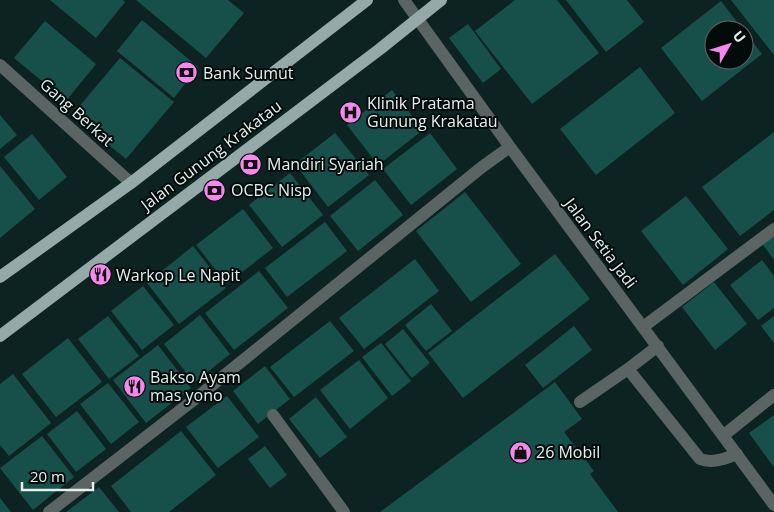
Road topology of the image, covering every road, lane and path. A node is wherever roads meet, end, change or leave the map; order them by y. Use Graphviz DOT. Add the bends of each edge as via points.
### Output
graph roads {
  1 [pos="367,0"];
  2 [pos="404,0"];
  3 [pos="441,0"];
  4 [pos="418,17"];
  5 [pos="0,65"];
  6 [pos="510,147"];
  7 [pos="131,183"];
  8 [pos="774,228"];
  9 [pos="0,277"];
  10 [pos="643,327"];
  11 [pos="0,336"];
  12 [pos="658,346"];
  13 [pos="628,370"];
  14 [pos="774,396"];
  15 [pos="580,402"];
  16 [pos="272,414"];
  17 [pos="724,435"];
  18 [pos="738,454"];
  19 [pos="774,505"];
  20 [pos="49,512"];
  21 [pos="344,512"];
  1 -- 7 [label="main road, Jalan Gunung Krakatau"];
  2 -- 4 [label="street, Jalan Setia Jadi"];
  3 -- 4 [label="main road, Jalan Gunung Krakatau"];
  4 -- 6 [label="street, Jalan Setia Jadi"];
  4 -- 11 [label="main road, Jalan Gunung Krakatau"];
  5 -- 7 [label="street, Gang Berkat"];
  6 -- 10 [label="street, Jalan Setia Jadi"];
  6 -- 20 [label="street" via="200,396"];
  7 -- 9 [label="main road, Jalan Gunung Krakatau"];
  8 -- 10 [label="street"];
  10 -- 12 [label="street, Jalan Setia Jadi"];
  12 -- 13 [label="street"];
  12 -- 17 [label="street, Jalan Setia Jadi"];
  13 -- 15 [label="street"];
  13 -- 18 [label="street" via="700,459 720,460"];
  14 -- 17 [label="street"];
  16 -- 21 [label="street"];
  17 -- 18 [label="street, Jalan Setia Jadi"];
  18 -- 19 [label="street, Jalan Setia Jadi"];
}
